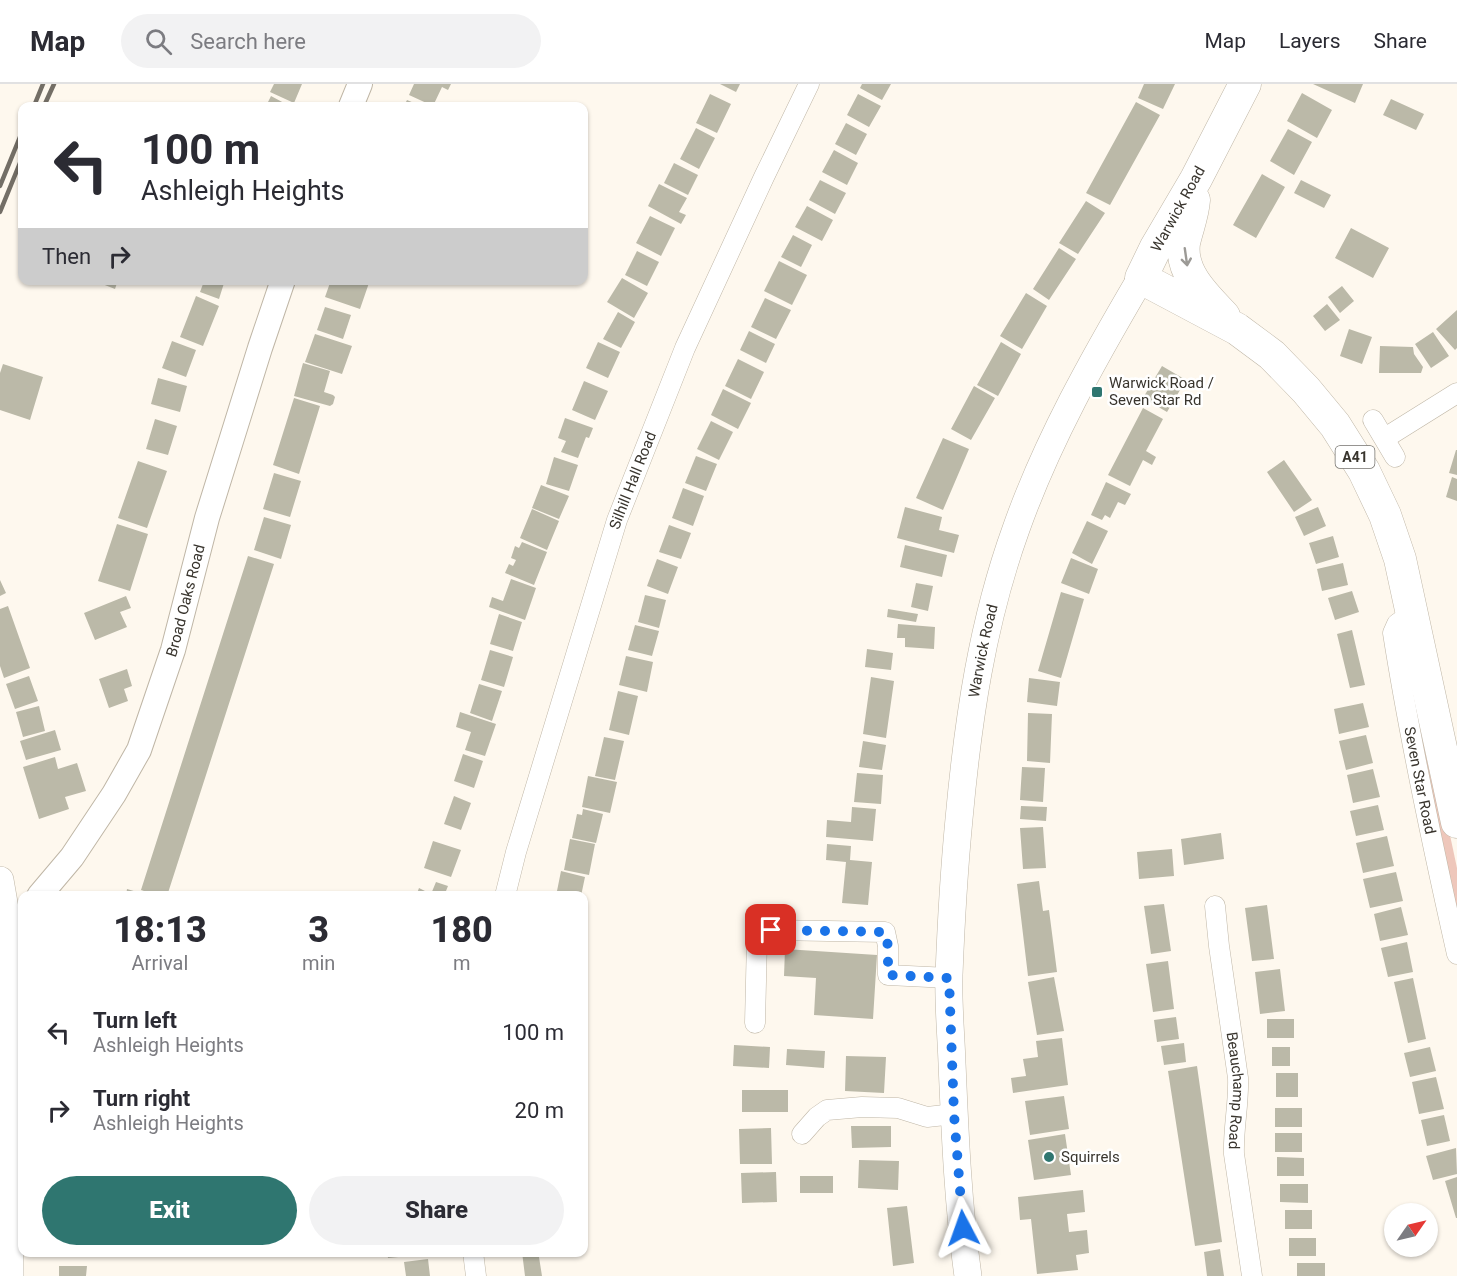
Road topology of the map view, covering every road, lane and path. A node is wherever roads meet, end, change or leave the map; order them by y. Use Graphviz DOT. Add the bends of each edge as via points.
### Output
graph roads {
  1 [pos="360,84"];
  2 [pos="809,84"];
  3 [pos="1245,84"];
  4 [pos="353,102"];
  5 [pos="1196,179"];
  6 [pos="1141,278"];
  7 [pos="281,285"];
  8 [pos="1237,329"];
  9 [pos="1457,393"];
  10 [pos="1373,420"];
  11 [pos="1385,438"];
  12 [pos="1395,457"];
  13 [pos="1412,614"];
  14 [pos="1457,822"];
  15 [pos="0,880"];
  16 [pos="43,891"];
  17 [pos="506,891"];
  18 [pos="1215,906"];
  19 [pos="15,921"];
  20 [pos="1457,954"];
  21 [pos="949,978"];
  22 [pos="755,1023"];
  23 [pos="954,1114"];
  24 [pos="802,1134"];
  25 [pos="474,1257"];
  26 [pos="10,1276"];
  27 [pos="476,1276"];
  28 [pos="968,1276"];
  29 [pos="1252,1276"];
  1 -- 4 [label="street"];
  2 -- 17 [label="street, Silhill Hall Road" via="685,348 616,520"];
  3 -- 5 [label="highway, Warwick Road / A41"];
  5 -- 6 [label="highway, Warwick Road / A41"];
  5 -- 8 [label="highway, Seven Star Road / A41, one-way" via="1184,244 1185,262 1202,292"];
  6 -- 8 [label="highway, Seven Star Road / A41"];
  6 -- 21 [label="main road, Warwick Road" via="1095,359 1036,478 998,583 985,633 965,749"];
  7 -- 16 [label="street, Broad Oaks Road" via="207,518 173,650 139,750 72,857"];
  8 -- 13 [label="highway, Seven Star Road / A41" via="1306,390 1335,425 1364,471 1386,515"];
  9 -- 11 [label="street"];
  10 -- 11 [label="street"];
  11 -- 12 [label="street"];
  13 -- 14 [label="highway, Seven Star Road / A41"];
  13 -- 20 [label="street, Seven Star Road" via="1397,624 1394,633 1424,804"];
  15 -- 19 [label="main road"];
  18 -- 29 [label="street, Beauchamp Road" via="1238,1078 1234,1154"];
  19 -- 26 [label="main road"];
  21 -- 22 [label="street" via="888,975 885,932 771,930 757,939"];
  21 -- 23 [label="main road, Warwick Road"];
  23 -- 24 [label="street" via="927,1117 897,1108 827,1110"];
  23 -- 28 [label="main road, Warwick Road"];
  25 -- 27 [label="street"];
}
